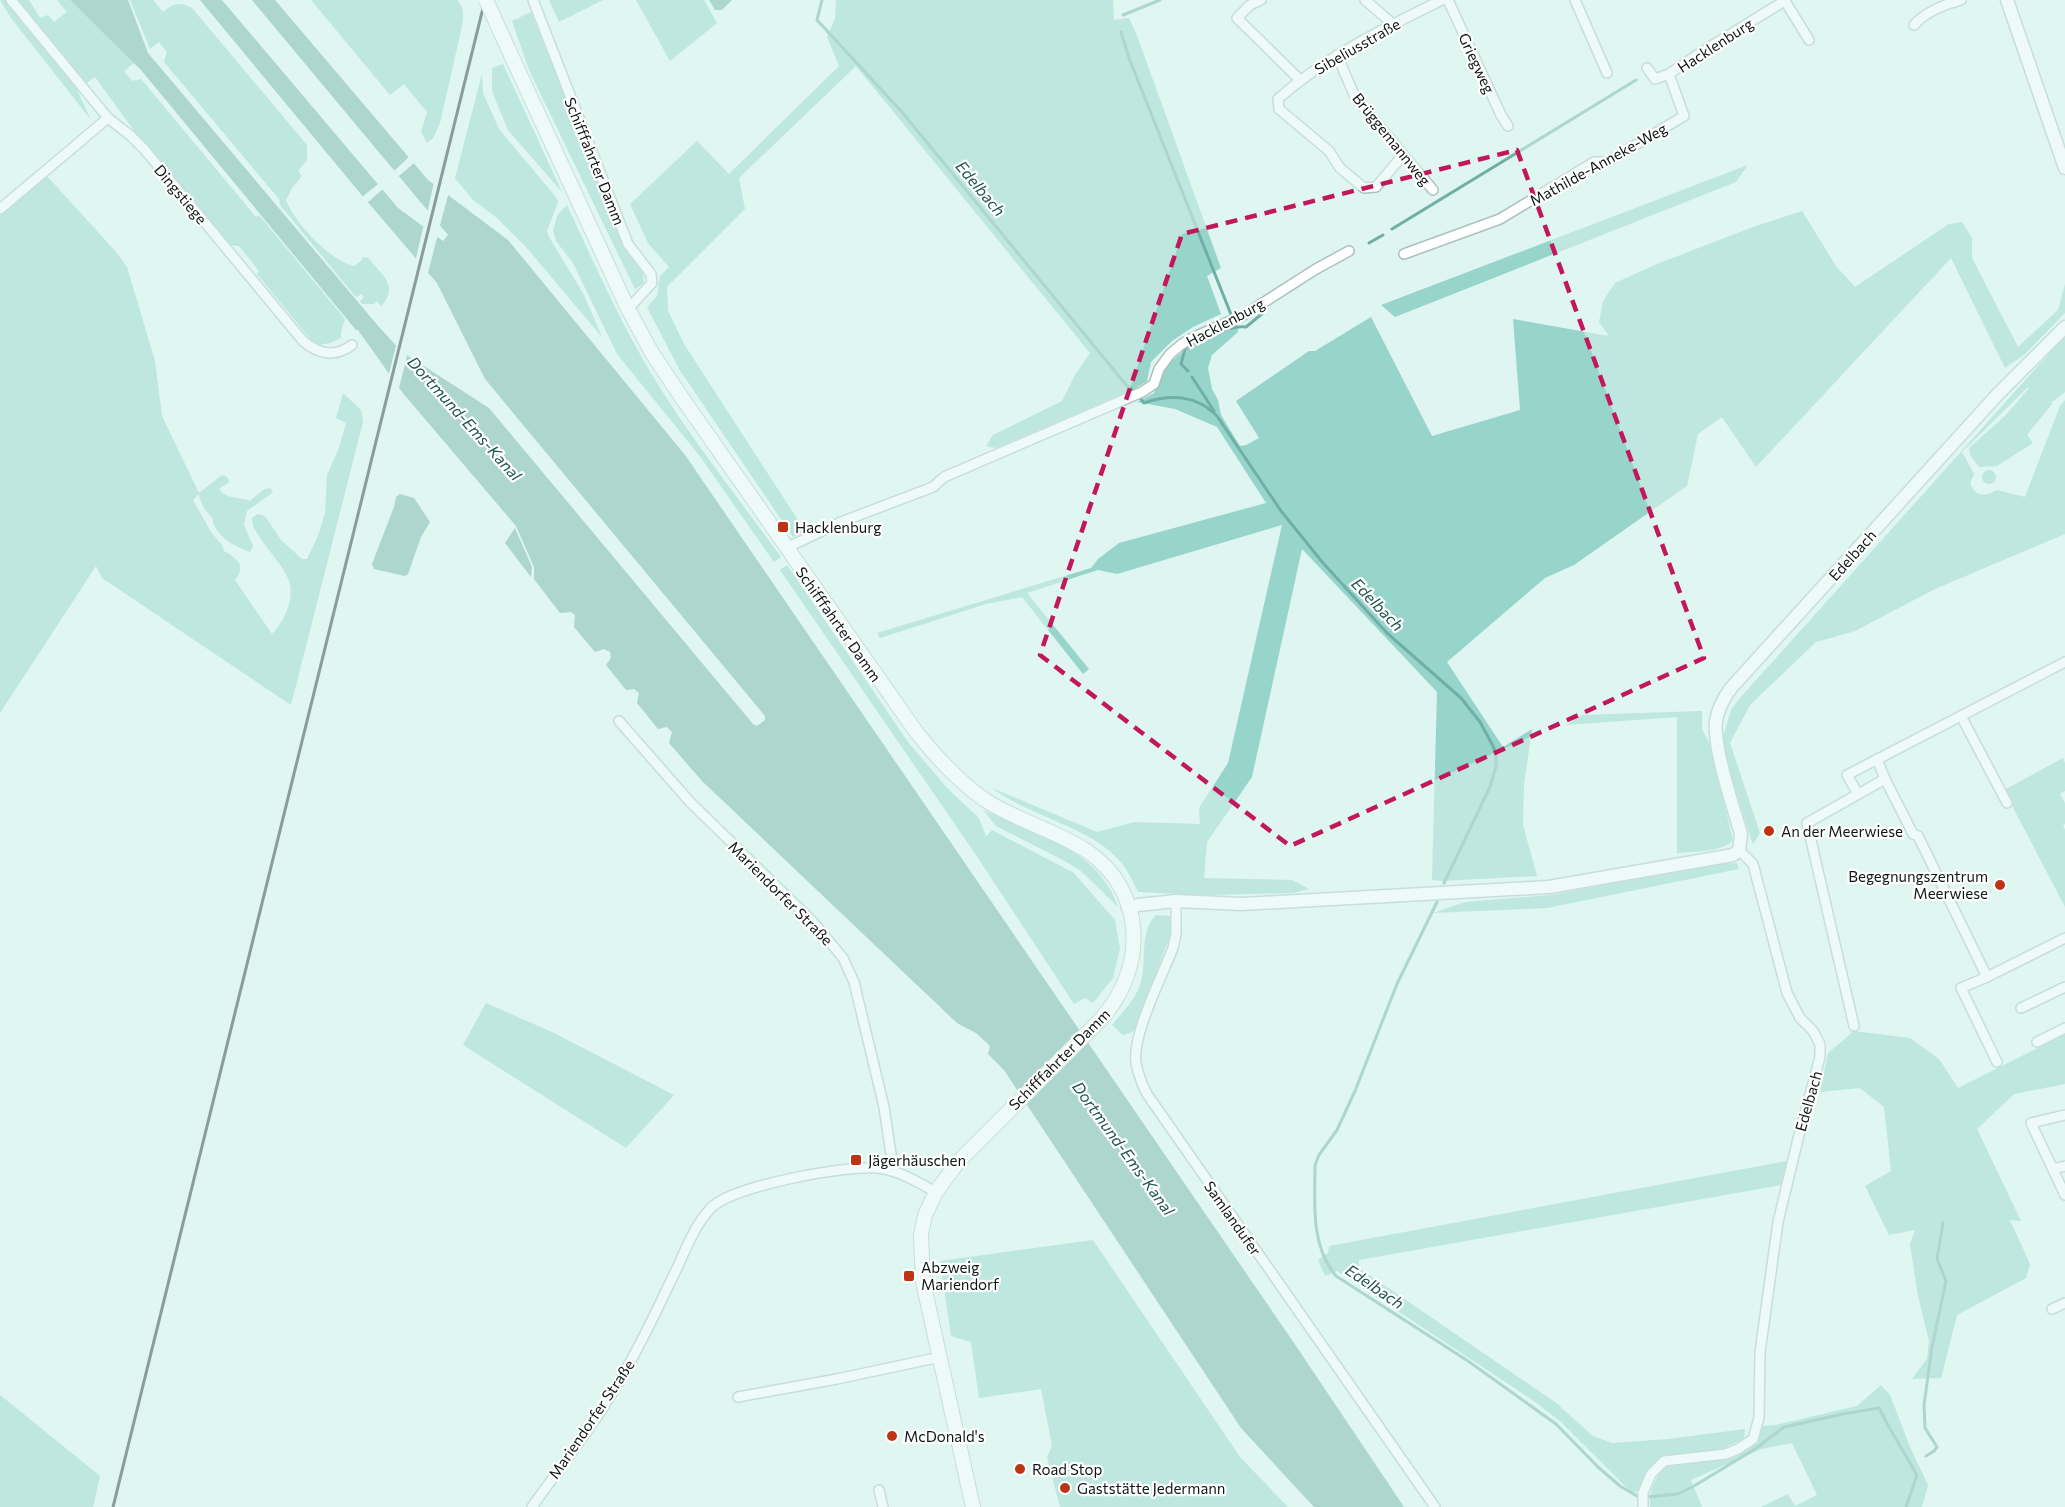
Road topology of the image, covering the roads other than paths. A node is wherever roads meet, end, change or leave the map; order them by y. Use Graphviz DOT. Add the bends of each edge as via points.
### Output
graph roads {
  1 [pos="11,0"];
  2 [pos="486,0"];
  3 [pos="533,0"];
  4 [pos="1262,0"];
  5 [pos="1365,0"];
  6 [pos="1442,0"];
  7 [pos="1448,0"];
  8 [pos="1575,0"];
  9 [pos="1785,0"];
  10 [pos="1961,0"];
  11 [pos="2007,0"];
  12 [pos="1393,24"];
  13 [pos="1914,25"];
  14 [pos="1809,40"];
  15 [pos="1337,55"];
  16 [pos="1647,68"];
  17 [pos="1607,73"];
  18 [pos="1669,74"];
  19 [pos="1299,79"];
  20 [pos="108,118"];
  21 [pos="1508,126"];
  22 [pos="1403,155"];
  23 [pos="2065,168"];
  24 [pos="1433,190"];
  25 [pos="0,209"];
  26 [pos="1349,251"];
  27 [pos="1404,254"];
  28 [pos="628,309"];
  29 [pos="2065,327"];
  30 [pos="352,345"];
  31 [pos="786,548"];
  32 [pos="2065,662"];
  33 [pos="1961,716"];
  34 [pos="619,721"];
  35 [pos="1877,759"];
  36 [pos="1885,779"];
  37 [pos="1858,794"];
  38 [pos="2007,803"];
  39 [pos="1739,850"];
  40 [pos="1176,901"];
  41 [pos="1128,908"];
  42 [pos="2065,938"];
  43 [pos="1987,976"];
  44 [pos="2065,987"];
  45 [pos="2021,1008"];
  46 [pos="1854,1026"];
  47 [pos="2065,1028"];
  48 [pos="2037,1042"];
  49 [pos="1997,1062"];
  50 [pos="2065,1115"];
  51 [pos="2065,1166"];
  52 [pos="2053,1169"];
  53 [pos="890,1170"];
  54 [pos="936,1192"];
  55 [pos="2065,1195"];
  56 [pos="2065,1303"];
  57 [pos="2052,1309"];
  58 [pos="940,1357"];
  59 [pos="738,1397"];
  60 [pos="879,1490"];
  61 [pos="532,1507"];
  62 [pos="883,1507"];
  63 [pos="974,1507"];
  64 [pos="1435,1507"];
  65 [pos="1643,1507"];
  1 -- 20 [label="street, Dingstiege"];
  2 -- 28 [label="main road, Schifffahrter Damm, bridge"];
  3 -- 28 [label="street, Schifffahrter Damm" via="628,243 651,274 652,283"];
  4 -- 19 [label="street" via="1237,18"];
  5 -- 12 [label="street"];
  6 -- 12 [label="street, Sibeliusstraße"];
  7 -- 21 [label="street, Griegweg"];
  8 -- 17 [label="street"];
  9 -- 14 [label="street"];
  9 -- 18 [label="street, Hacklenburg"];
  10 -- 13 [label="street"];
  11 -- 23 [label="street"];
  12 -- 15 [label="street, Sibeliusstraße"];
  15 -- 19 [label="street, Sibeliusstraße"];
  15 -- 22 [label="street, Brüggemannweg" via="1355,97"];
  16 -- 18 [label="street, Hacklenburg" via="1655,80"];
  18 -- 27 [label="street, Mathilde-Anneke-Weg" via="1684,116 1607,162 1594,162 1500,219"];
  19 -- 22 [label="street, Sibeliusstraße" via="1278,99 1279,109 1329,151 1340,168 1364,188 1376,187"];
  20 -- 25 [label="street"];
  20 -- 30 [label="street, Dingstiege" via="144,149 303,341 325,353 337,353"];
  22 -- 24 [label="street, Brüggemannweg"];
  26 -- 31 [label="street, Hacklenburg" via="1244,315 1182,345 1170,354 1150,388 944,477 933,487"];
  28 -- 31 [label="main road, Schifffahrter Damm" via="672,384"];
  29 -- 39 [label="street, Edelbach" via="1997,395 1723,699 1716,739 1741,834"];
  31 -- 41 [label="main road, Schifffahrter Damm" via="917,733 948,769 984,799 1080,847 1096,859 1118,886"];
  32 -- 33 [label="street"];
  33 -- 35 [label="street"];
  33 -- 38 [label="street"];
  34 -- 53 [label="street, Mariendorfer Straße" via="690,802 814,923 843,958 854,982 884,1107"];
  35 -- 36 [label="street"];
  35 -- 37 [label="street" via="1848,775"];
  36 -- 37 [label="street"];
  36 -- 43 [label="street" via="1913,834 1918,836"];
  37 -- 46 [label="street" via="1807,823"];
  39 -- 40 [label="street" via="1725,858 1549,887 1242,904"];
  39 -- 65 [label="street, Edelbach" via="1753,864 1787,993 1820,1044 1820,1057 1778,1222 1760,1352 1759,1418 1753,1439 1726,1454 1664,1461 1650,1474"];
  40 -- 41 [label="street"];
  40 -- 64 [label="street, Samlandufer" via="1173,948 1139,1033 1139,1076 1147,1094"];
  41 -- 54 [label="main road, Schifffahrter Damm" via="1134,931 1130,972 1115,1002 958,1162"];
  42 -- 43 [label="street"];
  43 -- 49 [label="street" via="1961,988"];
  44 -- 45 [label="street"];
  47 -- 48 [label="street"];
  50 -- 52 [label="street" via="2031,1123"];
  51 -- 52 [label="street"];
  52 -- 55 [label="street"];
  53 -- 54 [label="street, Mariendorfer Straße"];
  53 -- 61 [label="street, Mariendorfer Straße" via="855,1167 809,1176 744,1190 711,1208 694,1232 618,1384"];
  54 -- 58 [label="main road, Schifffahrter Damm" via="925,1215 921,1260"];
  56 -- 57 [label="street"];
  58 -- 59 [label="street"];
  58 -- 63 [label="main road, Schifffahrter Damm"];
  60 -- 62 [label="street"];
}
